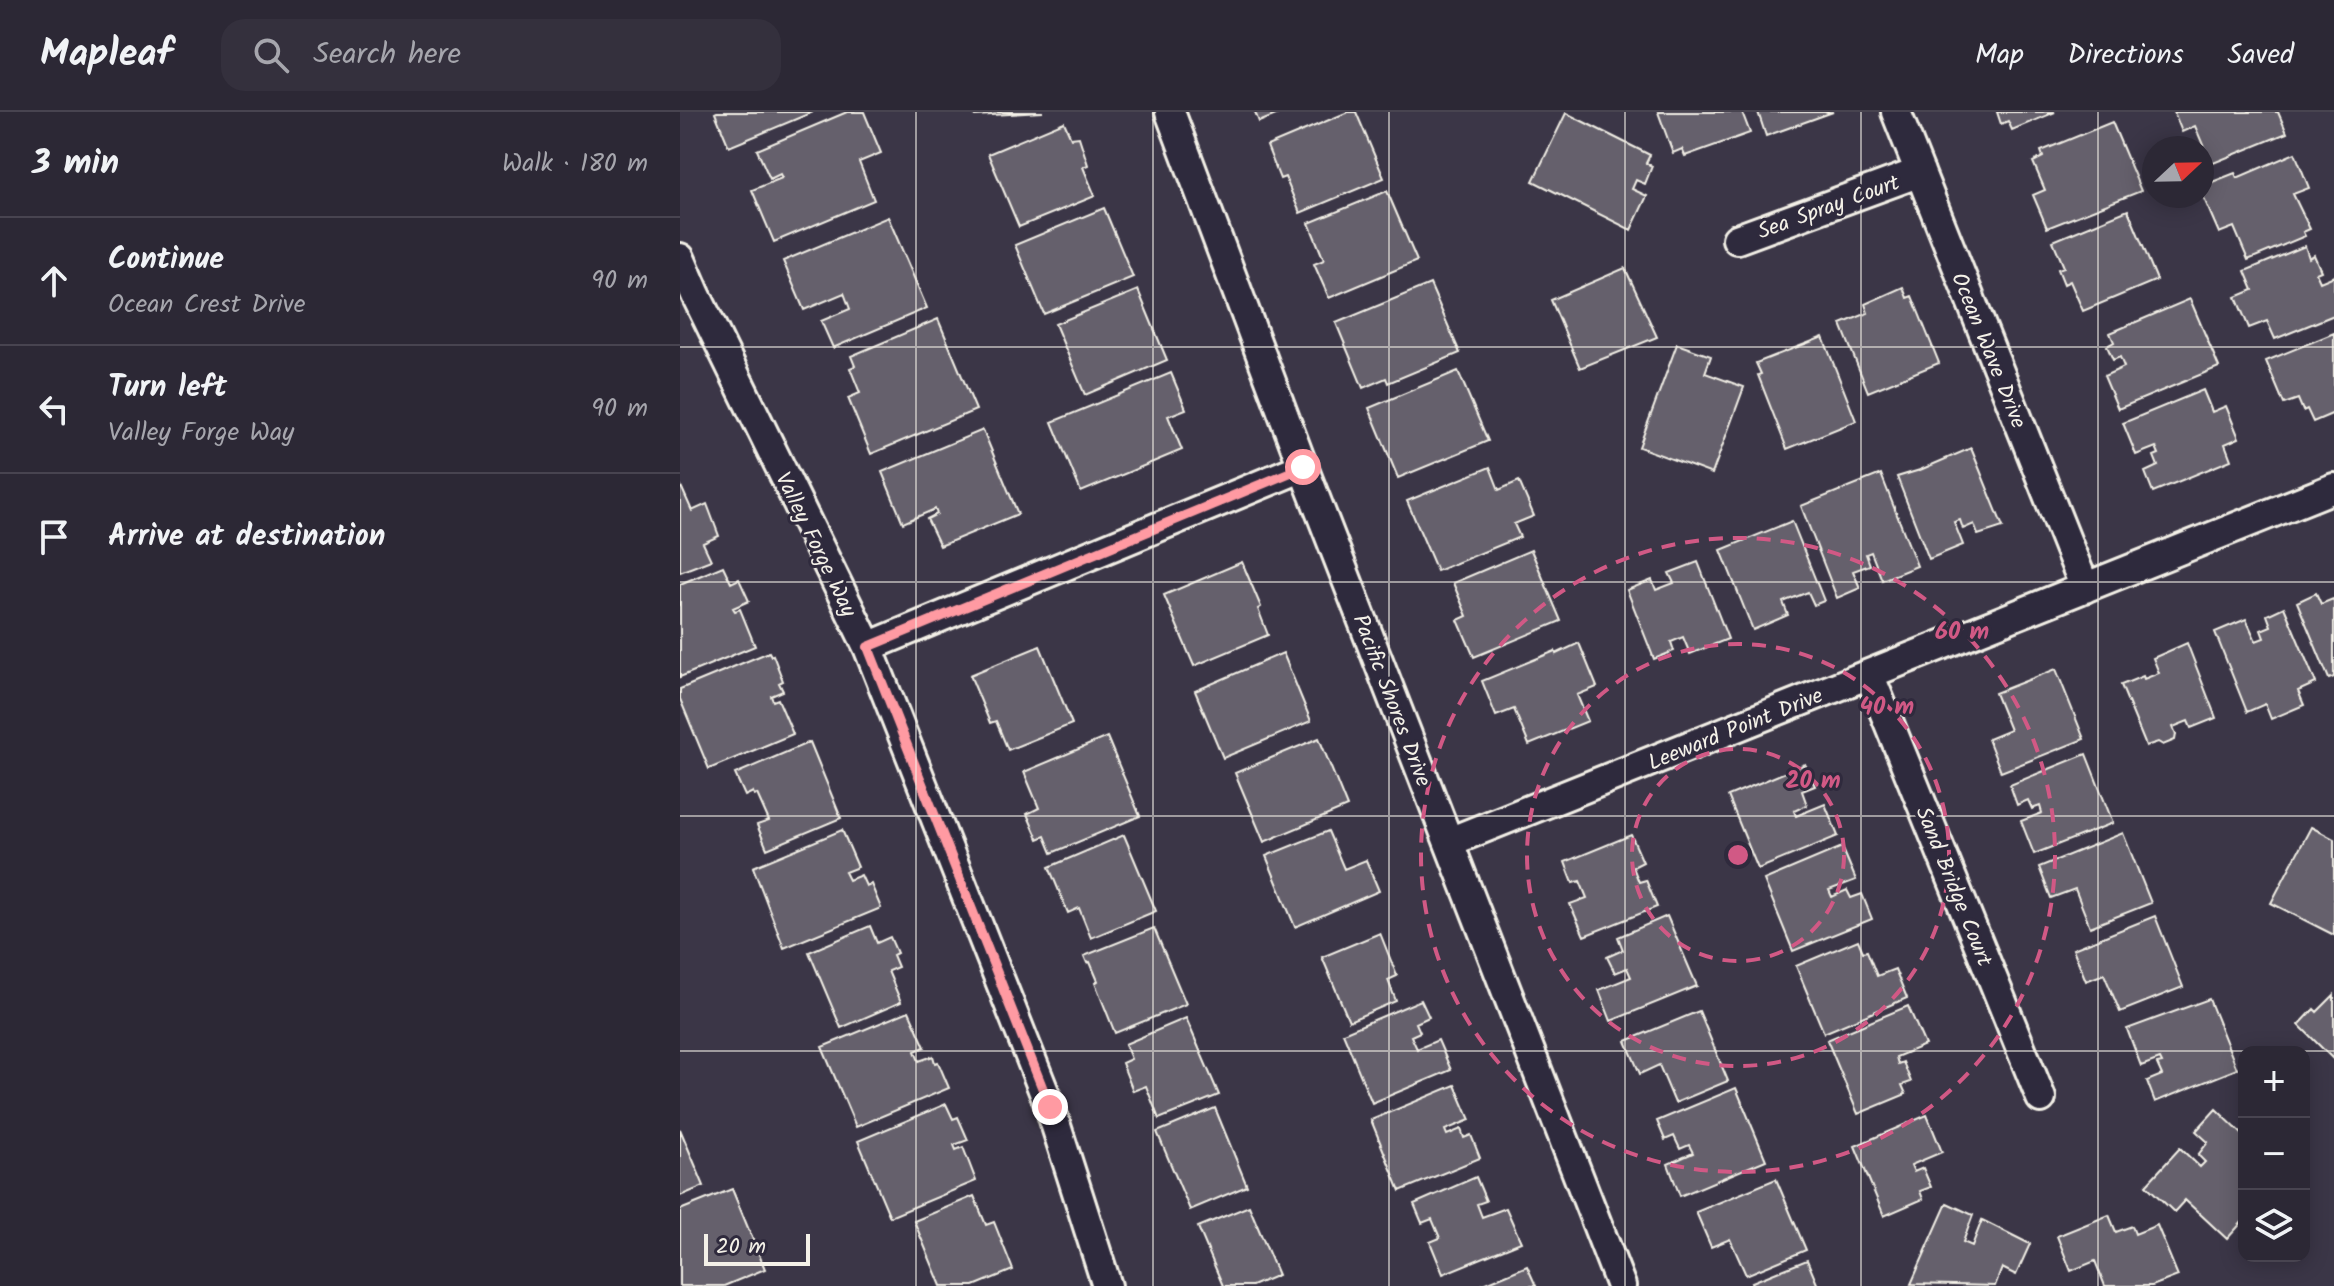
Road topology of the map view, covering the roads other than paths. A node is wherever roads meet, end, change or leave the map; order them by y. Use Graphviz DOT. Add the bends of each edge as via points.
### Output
graph roads {
  1 [pos="1170,112"];
  2 [pos="1896,112"];
  3 [pos="1920,172"];
  4 [pos="1737,239"];
  5 [pos="680,258"];
  6 [pos="688,298"];
  7 [pos="1303,467"];
  8 [pos="2334,488"];
  9 [pos="2085,588"];
  10 [pos="868,647"];
  11 [pos="1869,674"];
  12 [pos="1449,842"];
  13 [pos="2041,1098"];
  14 [pos="1107,1286"];
  15 [pos="1621,1286"];
  1 -- 7 [label="street, Pacific Shores Drive"];
  2 -- 3 [label="street, Ocean Wave Drive"];
  3 -- 4 [label="street, Sea Spray Court"];
  3 -- 9 [label="street, Ocean Wave Drive"];
  5 -- 6 [label="street, Valley Forge Way"];
  6 -- 10 [label="street, Valley Forge Way"];
  7 -- 10 [label="street"];
  7 -- 12 [label="street, Pacific Shores Drive"];
  8 -- 9 [label="street, Leeward Point Drive"];
  9 -- 11 [label="street, Leeward Point Drive"];
  10 -- 14 [label="street, Valley Forge Way" via="1050,1107"];
  11 -- 12 [label="street, Leeward Point Drive"];
  11 -- 13 [label="street, Sand Bridge Court"];
  12 -- 15 [label="street, Pacific Shores Drive"];
}
